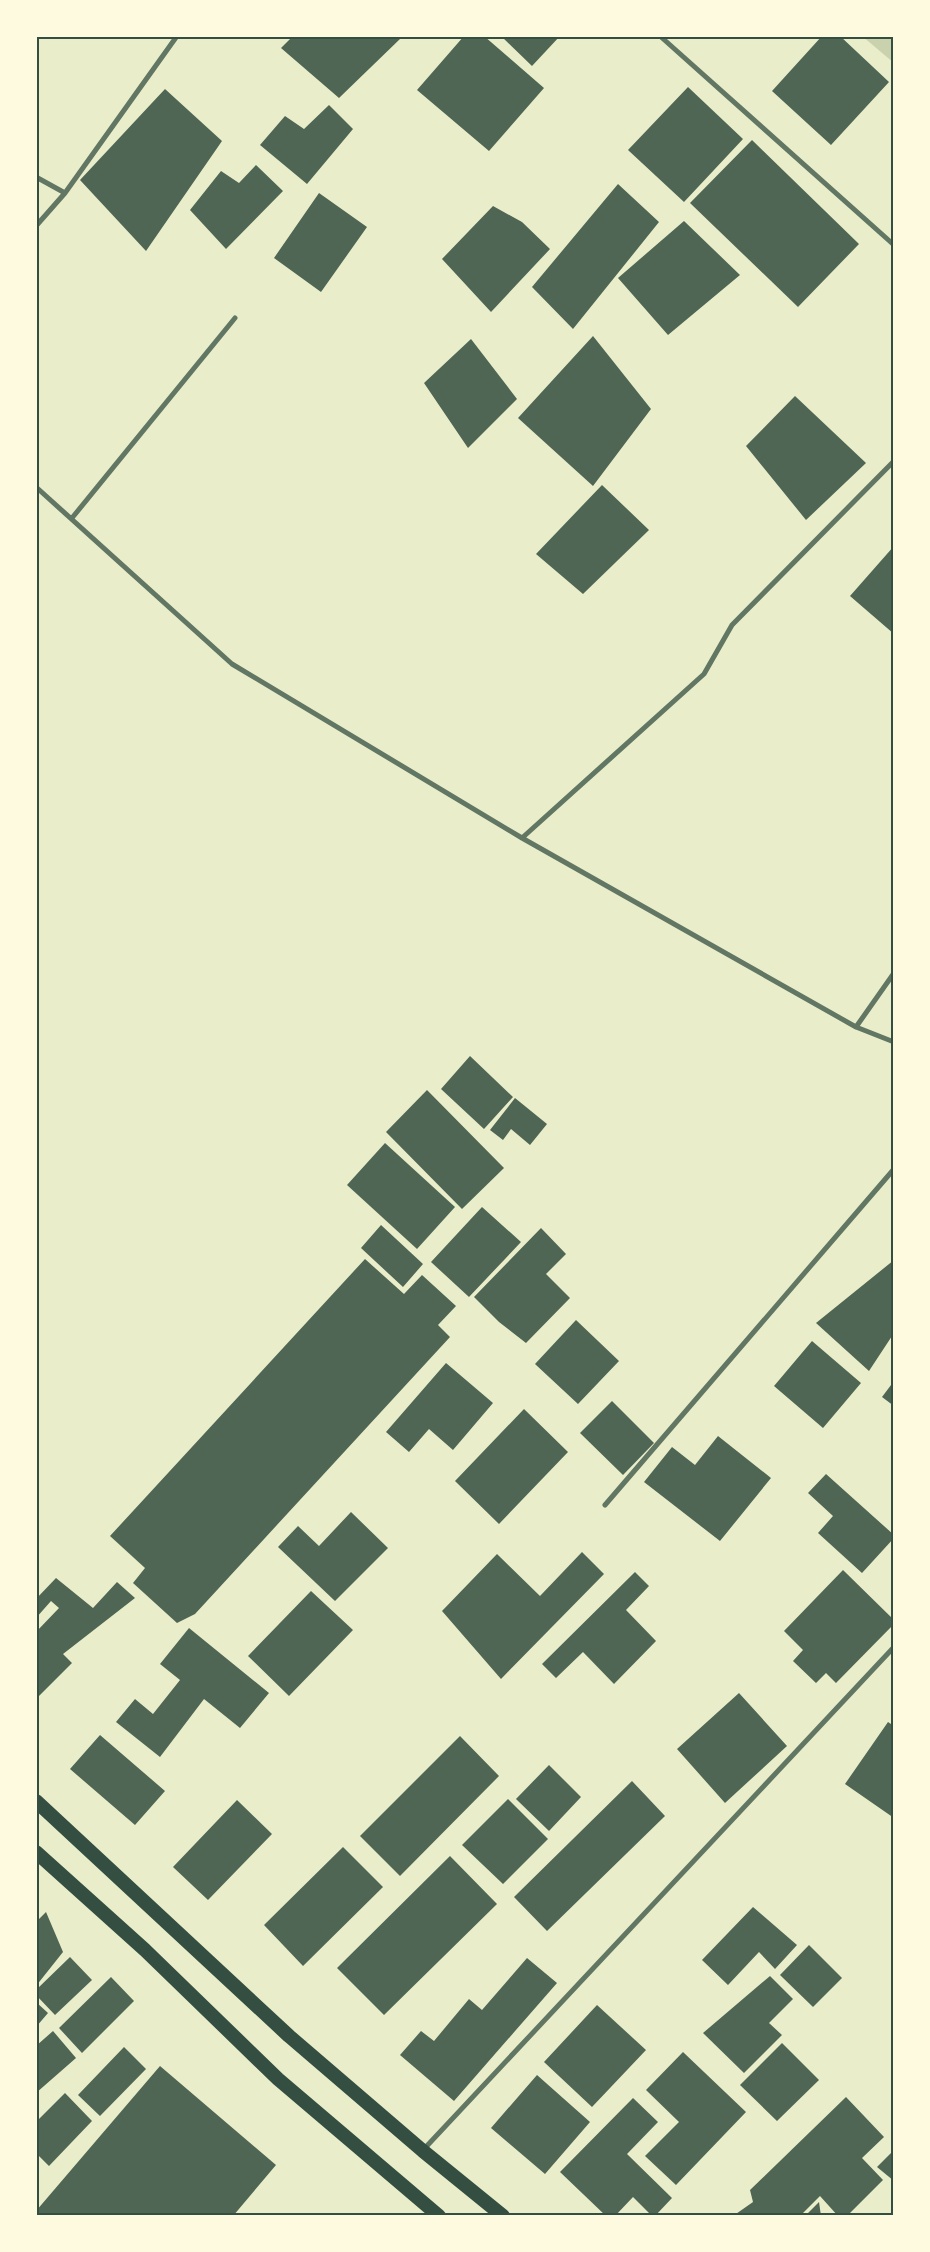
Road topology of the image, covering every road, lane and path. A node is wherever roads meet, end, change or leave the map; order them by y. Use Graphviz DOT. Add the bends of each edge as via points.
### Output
graph roads {
  1 [pos="177,36"];
  2 [pos="660,36"];
  3 [pos="36,177"];
  4 [pos="65,193"];
  5 [pos="36,226"];
  6 [pos="894,245"];
  7 [pos="235,318"];
  8 [pos="894,461"];
  9 [pos="36,487"];
  10 [pos="72,518"];
  11 [pos="522,838"];
  12 [pos="894,973"];
  13 [pos="856,1027"];
  14 [pos="894,1042"];
  15 [pos="894,1169"];
  16 [pos="605,1505"];
  17 [pos="894,1648"];
  18 [pos="36,1801"];
  19 [pos="36,1852"];
  20 [pos="422,2151"];
  21 [pos="439,2216"];
  22 [pos="503,2216"];
  1 -- 4 [label="street"];
  2 -- 6 [label="street"];
  3 -- 4 [label="street"];
  4 -- 5 [label="street"];
  7 -- 10 [label="street"];
  8 -- 11 [label="street" via="732,625 704,674"];
  9 -- 10 [label="street"];
  10 -- 11 [label="street" via="232,664"];
  11 -- 13 [label="street"];
  12 -- 13 [label="street"];
  13 -- 14 [label="street"];
  15 -- 16 [label="street"];
  17 -- 20 [label="street"];
  18 -- 20 [label="highway" via="289,2036"];
  19 -- 21 [label="highway" via="145,1950 278,2079"];
  20 -- 22 [label="highway"];
}
